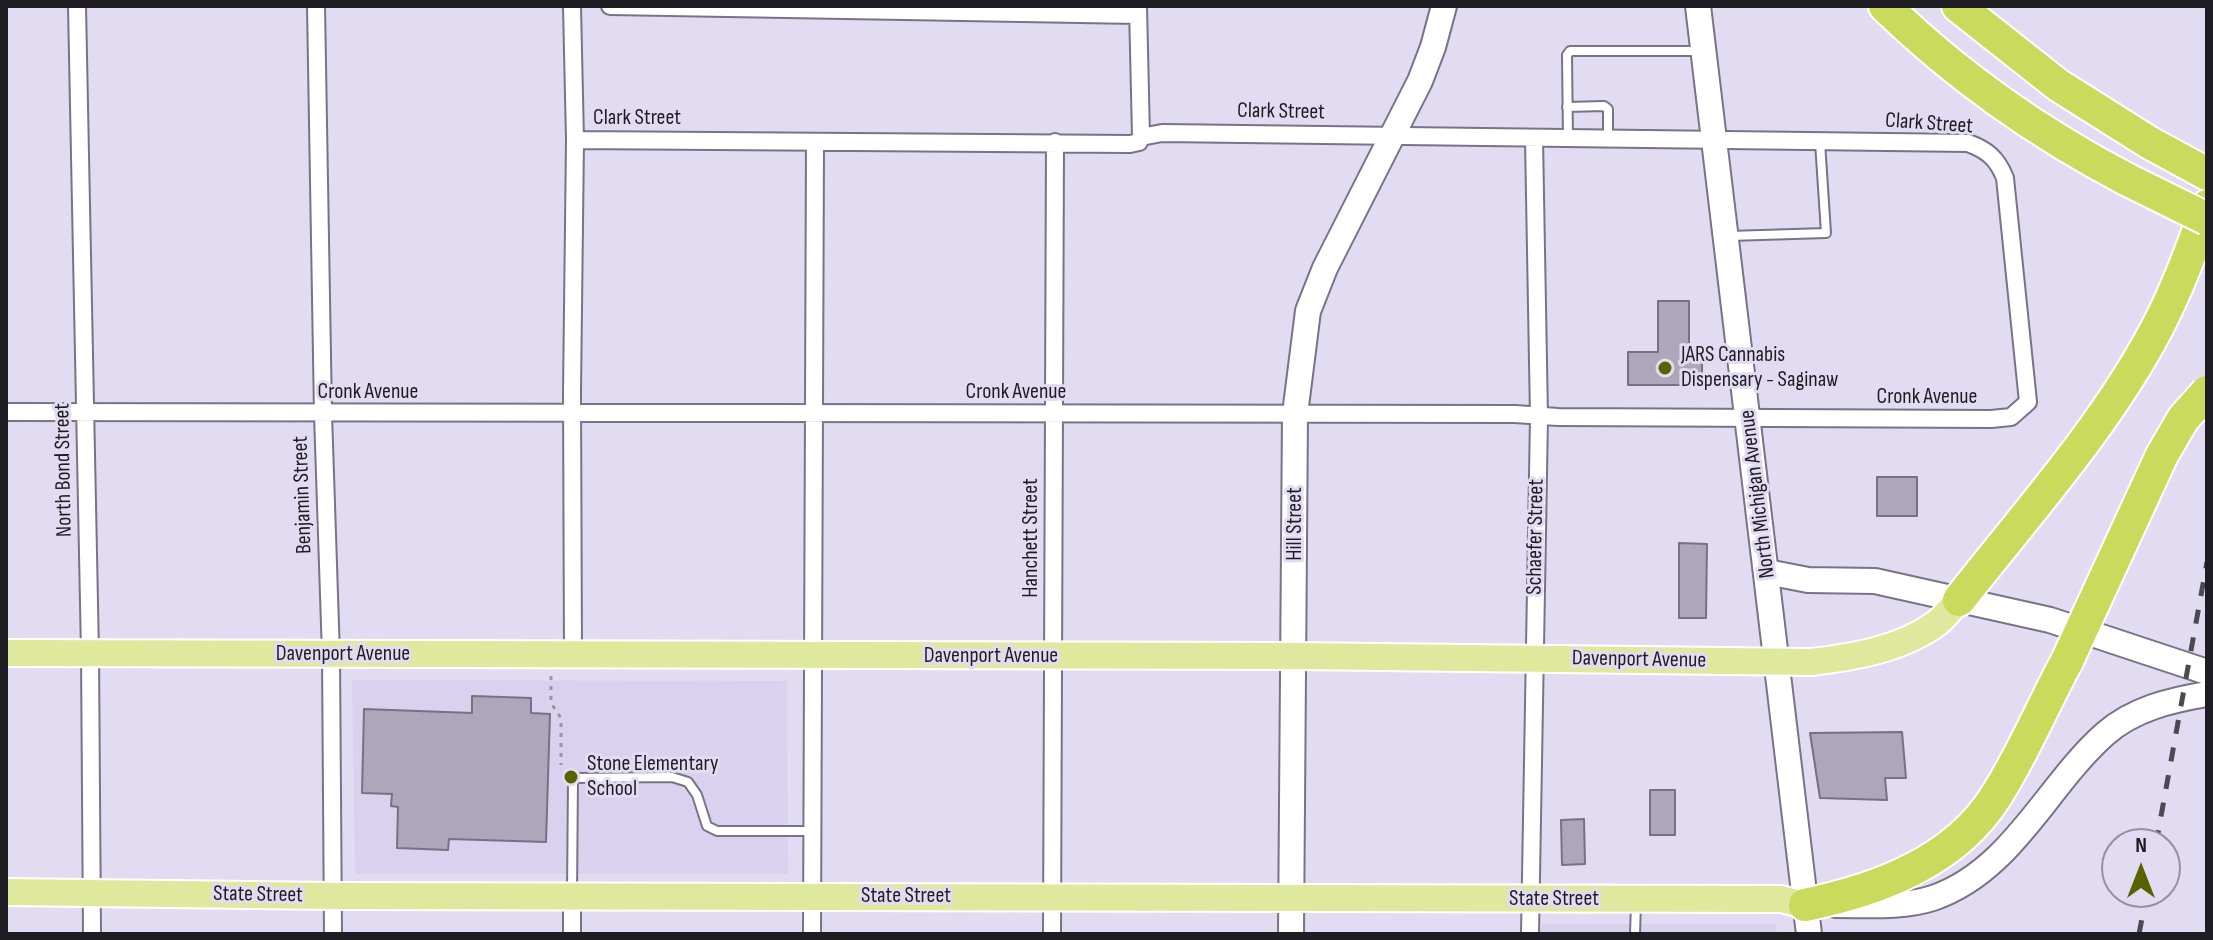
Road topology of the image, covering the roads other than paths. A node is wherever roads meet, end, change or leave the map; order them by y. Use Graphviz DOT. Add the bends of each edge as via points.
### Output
graph roads {
  1 [pos="77,6"];
  2 [pos="316,6"];
  3 [pos="572,6"];
  4 [pos="610,6"];
  5 [pos="1444,6"];
  6 [pos="1698,6"];
  7 [pos="1885,6"];
  8 [pos="1958,6"];
  9 [pos="1993,6"];
  10 [pos="1138,11"];
  11 [pos="1704,51"];
  12 [pos="2058,85"];
  13 [pos="1567,107"];
  14 [pos="1393,135"];
  15 [pos="1141,137"];
  16 [pos="1534,139"];
  17 [pos="575,140"];
  18 [pos="1568,140"];
  19 [pos="1608,140"];
  20 [pos="1715,141"];
  21 [pos="815,142"];
  22 [pos="1055,142"];
  23 [pos="1820,142"];
  24 [pos="2207,174"];
  25 [pos="2207,206"];
  26 [pos="2207,219"];
  27 [pos="1724,236"];
  28 [pos="2207,392"];
  29 [pos="2023,409"];
  30 [pos="6,412"];
  31 [pos="85,412"];
  32 [pos="813,413"];
  33 [pos="323,414"];
  34 [pos="573,414"];
  35 [pos="1054,414"];
  36 [pos="1295,414"];
  37 [pos="1539,417"];
  38 [pos="1749,419"];
  39 [pos="1767,572"];
  40 [pos="1959,600"];
  41 [pos="6,653"];
  42 [pos="90,653"];
  43 [pos="812,654"];
  44 [pos="331,655"];
  45 [pos="573,655"];
  46 [pos="1294,656"];
  47 [pos="1052,657"];
  48 [pos="1534,658"];
  49 [pos="1777,662"];
  50 [pos="2207,672"];
  51 [pos="2207,694"];
  52 [pos="812,831"];
  53 [pos="6,892"];
  54 [pos="92,893"];
  55 [pos="572,895"];
  56 [pos="812,895"];
  57 [pos="333,896"];
  58 [pos="1052,897"];
  59 [pos="1291,898"];
  60 [pos="1530,899"];
  61 [pos="1636,899"];
  62 [pos="1807,919"];
  63 [pos="92,934"];
  64 [pos="333,934"];
  65 [pos="572,934"];
  66 [pos="812,934"];
  67 [pos="1052,934"];
  68 [pos="1291,934"];
  69 [pos="1530,934"];
  70 [pos="1635,934"];
  1 -- 31 [label="street, North Bond Street"];
  2 -- 33 [label="street, Benjamin Street"];
  3 -- 17 [label="street"];
  4 -- 10 [label="street"];
  5 -- 14 [label="main road" via="1424,70"];
  6 -- 11 [label="main road, North Michigan Avenue"];
  7 -- 26 [label="highway, bridge" via="1923,43 2035,126"];
  8 -- 12 [label="highway"];
  9 -- 12 [label="highway"];
  10 -- 15 [label="street"];
  11 -- 13 [label="lane" via="1570,51"];
  11 -- 20 [label="main road, North Michigan Avenue"];
  12 -- 24 [label="highway"];
  13 -- 18 [label="lane"];
  13 -- 19 [label="lane" via="1608,109"];
  14 -- 15 [label="street, Clark Street"];
  14 -- 16 [label="street, Clark Street"];
  14 -- 36 [label="main road, Hill Street" via="1308,311"];
  15 -- 22 [label="street, Clark Street" via="1134,144"];
  16 -- 18 [label="street, Clark Street"];
  16 -- 37 [label="street, Schaefer Street"];
  17 -- 21 [label="street, Clark Street"];
  17 -- 34 [label="street"];
  18 -- 19 [label="street, Clark Street"];
  19 -- 20 [label="street, Clark Street"];
  20 -- 23 [label="street, Clark Street"];
  20 -- 27 [label="main road, North Michigan Avenue"];
  21 -- 22 [label="street, Clark Street"];
  21 -- 32 [label="street"];
  22 -- 35 [label="street, Hanchett Street"];
  23 -- 27 [label="lane" via="1826,233"];
  23 -- 29 [label="street, Clark Street" via="1968,143 1999,163 2029,391"];
  25 -- 40 [label="highway" via="2156,330 2108,408"];
  27 -- 38 [label="main road, North Michigan Avenue"];
  28 -- 62 [label="highway, bridge" via="2162,455 2067,661 1996,797 1940,854"];
  29 -- 38 [label="street, Cronk Avenue" via="2011,417 1991,419"];
  30 -- 31 [label="street, Cronk Avenue"];
  31 -- 33 [label="street, Cronk Avenue"];
  31 -- 42 [label="street, North Bond Street"];
  32 -- 34 [label="street, Cronk Avenue"];
  32 -- 35 [label="street, Cronk Avenue"];
  32 -- 43 [label="street"];
  33 -- 34 [label="street, Cronk Avenue"];
  33 -- 44 [label="street, Benjamin Street"];
  34 -- 45 [label="street"];
  35 -- 36 [label="street, Cronk Avenue"];
  35 -- 47 [label="street, Hanchett Street"];
  36 -- 37 [label="street, Cronk Avenue"];
  36 -- 46 [label="main road, Hill Street"];
  37 -- 38 [label="street, Cronk Avenue"];
  37 -- 48 [label="street, Schaefer Street"];
  38 -- 39 [label="main road, North Michigan Avenue"];
  39 -- 40 [label="main road" via="1790,578 1875,581"];
  39 -- 49 [label="main road, North Michigan Avenue"];
  40 -- 49 [label="main road, Davenport Avenue" via="1937,623 1884,648 1850,658"];
  40 -- 50 [label="main road" via="2050,620"];
  41 -- 42 [label="main road, Davenport Avenue"];
  42 -- 44 [label="main road, Davenport Avenue"];
  42 -- 54 [label="street, North Bond Street"];
  43 -- 45 [label="main road, Davenport Avenue"];
  43 -- 47 [label="main road, Davenport Avenue"];
  43 -- 52 [label="street"];
  44 -- 45 [label="main road, Davenport Avenue"];
  44 -- 57 [label="street, Benjamin Street"];
  46 -- 47 [label="main road, Davenport Avenue"];
  46 -- 48 [label="main road, Davenport Avenue"];
  46 -- 59 [label="main road, Hill Street"];
  47 -- 58 [label="street, Hanchett Street"];
  48 -- 49 [label="main road, Davenport Avenue"];
  48 -- 60 [label="street, Schaefer Street"];
  49 -- 62 [label="main road, North Michigan Avenue"];
  51 -- 62 [label="main road" via="2143,710 2107,732 2024,829 1973,878 1934,898"];
  52 -- 55 [label="lane" via="717,831 707,826 688,782 672,777 573,778"];
  52 -- 56 [label="street"];
  53 -- 54 [label="main road, State Street"];
  54 -- 57 [label="main road, State Street"];
  54 -- 63 [label="street, North Bond Street"];
  55 -- 56 [label="main road, State Street"];
  55 -- 57 [label="main road, State Street"];
  55 -- 65 [label="street"];
  56 -- 58 [label="main road, State Street"];
  56 -- 66 [label="street"];
  57 -- 64 [label="street, Benjamin Street"];
  58 -- 59 [label="main road, State Street"];
  58 -- 67 [label="street, Hanchett Street"];
  59 -- 60 [label="main road, State Street"];
  59 -- 68 [label="main road, Hill Street"];
  60 -- 61 [label="main road, State Street"];
  60 -- 69 [label="street, Schaefer Street"];
  61 -- 62 [label="main road, State Street" via="1781,899"];
  61 -- 70 [label="lane"];
}
